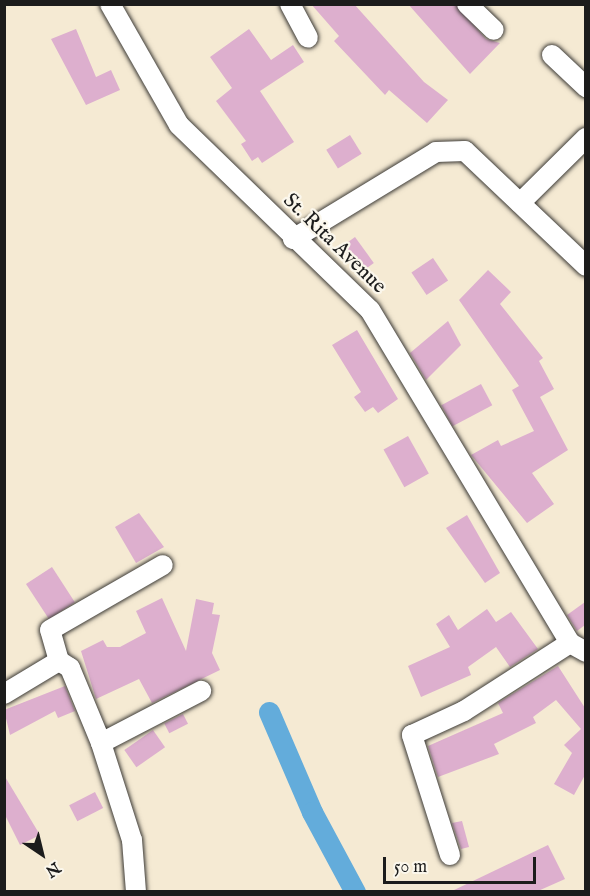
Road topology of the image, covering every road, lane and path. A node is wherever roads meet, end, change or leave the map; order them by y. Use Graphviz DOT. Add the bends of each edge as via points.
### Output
graph roads {
  1 [pos="110,4"];
  2 [pos="290,4"];
  3 [pos="467,4"];
  4 [pos="494,30"];
  5 [pos="308,38"];
  6 [pos="552,55"];
  7 [pos="585,87"];
  8 [pos="585,138"];
  9 [pos="520,203"];
  10 [pos="293,239"];
  11 [pos="585,266"];
  12 [pos="163,565"];
  13 [pos="578,648"];
  14 [pos="59,661"];
  15 [pos="201,691"];
  16 [pos="4,694"];
  17 [pos="101,743"];
  18 [pos="450,855"];
  19 [pos="136,891"];
  1 -- 10 [label="street, St. Rita Avenue" via="179,124"];
  2 -- 5 [label="street"];
  3 -- 4 [label="street"];
  6 -- 7 [label="street"];
  8 -- 9 [label="street"];
  9 -- 10 [label="street" via="465,151 436,152"];
  9 -- 11 [label="street"];
  10 -- 13 [label="street, St. Rita Avenue" via="370,310"];
  12 -- 14 [label="street" via="50,630"];
  13 -- 18 [label="street" via="412,735"];
  14 -- 16 [label="street"];
  14 -- 17 [label="street" via="70,668"];
  15 -- 17 [label="street"];
  17 -- 19 [label="street" via="132,840"];
}
